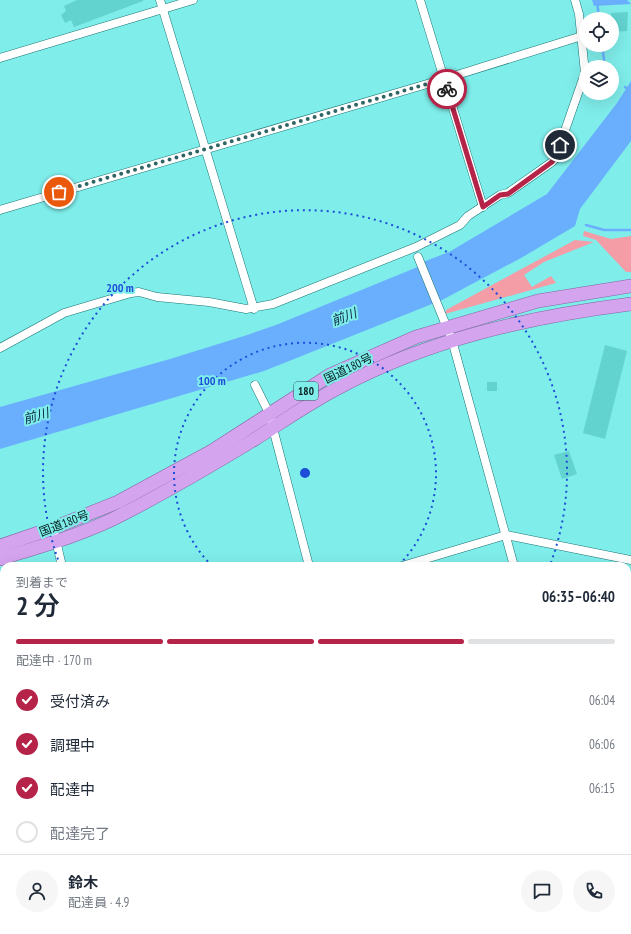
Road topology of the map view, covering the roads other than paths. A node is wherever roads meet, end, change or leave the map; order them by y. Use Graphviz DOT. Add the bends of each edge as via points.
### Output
graph roads {
  1 [pos="160,0"];
  2 [pos="193,0"];
  3 [pos="420,0"];
  4 [pos="575,0"];
  5 [pos="164,9"];
  6 [pos="579,14"];
  7 [pos="579,37"];
  8 [pos="583,52"];
  9 [pos="0,58"];
  10 [pos="444,79"];
  11 [pos="207,148"];
  12 [pos="483,207"];
  13 [pos="0,210"];
  14 [pos="419,258"];
  15 [pos="631,286"];
  16 [pos="631,304"];
  17 [pos="254,309"];
  18 [pos="447,326"];
  19 [pos="452,340"];
  20 [pos="0,348"];
  21 [pos="255,385"];
  22 [pos="269,413"];
  23 [pos="272,428"];
  24 [pos="53,528"];
  25 [pos="506,535"];
  26 [pos="56,542"];
  27 [pos="0,546"];
  28 [pos="0,558"];
  29 [pos="631,560"];
  30 [pos="61,562"];
  31 [pos="308,562"];
  32 [pos="415,562"];
  33 [pos="513,562"];
  1 -- 5 [label="street"];
  2 -- 5 [label="street"];
  3 -- 10 [label="street"];
  4 -- 6 [label="street"];
  5 -- 9 [label="street"];
  5 -- 11 [label="street"];
  7 -- 10 [label="street"];
  8 -- 12 [label="street" via="584,78 555,159 508,194 500,195"];
  10 -- 11 [label="street"];
  10 -- 12 [label="street"];
  11 -- 13 [label="street"];
  11 -- 17 [label="street"];
  12 -- 17 [label="street" via="468,216 460,225 416,247 318,288"];
  14 -- 18 [label="street"];
  15 -- 18 [label="highway, 国道180号 / 180" via="538,301"];
  16 -- 19 [label="highway, 国道180号 / 180" via="586,309 496,327"];
  17 -- 20 [label="street" via="131,292 64,313"];
  18 -- 19 [label="street"];
  18 -- 22 [label="highway, 国道180号 / 180" via="416,337 330,376"];
  19 -- 23 [label="highway, 国道180号 / 180" via="338,388"];
  19 -- 25 [label="street"];
  21 -- 22 [label="street"];
  22 -- 23 [label="street"];
  22 -- 24 [label="highway, 国道180号 / 180" via="212,451 118,502"];
  23 -- 26 [label="highway, 国道180号 / 180" via="215,464 122,515"];
  23 -- 31 [label="street"];
  24 -- 26 [label="street"];
  24 -- 27 [label="highway, 国道180号 / 180"];
  25 -- 29 [label="street"];
  25 -- 32 [label="street"];
  25 -- 33 [label="street"];
  26 -- 28 [label="highway, 国道180号 / 180"];
  26 -- 30 [label="street"];
}
